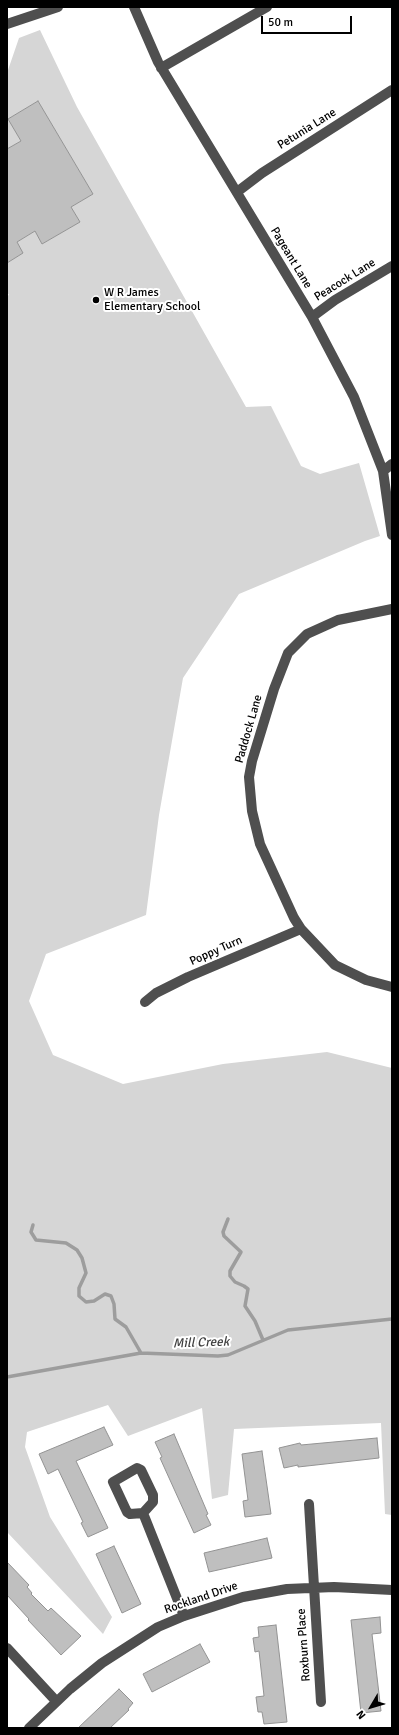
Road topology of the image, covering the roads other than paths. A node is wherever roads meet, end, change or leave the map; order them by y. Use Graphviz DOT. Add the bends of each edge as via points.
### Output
graph roads {
  1 [pos="58,7"];
  2 [pos="134,7"];
  3 [pos="267,7"];
  4 [pos="7,24"];
  5 [pos="161,68"];
  6 [pos="392,90"];
  7 [pos="237,192"];
  8 [pos="392,266"];
  9 [pos="312,317"];
  10 [pos="392,464"];
  11 [pos="382,471"];
  12 [pos="392,535"];
  13 [pos="392,609"];
  14 [pos="301,929"];
  15 [pos="392,987"];
  16 [pos="145,1002"];
  17 [pos="309,1504"];
  18 [pos="143,1514"];
  19 [pos="314,1587"];
  20 [pos="392,1590"];
  21 [pos="184,1616"];
  22 [pos="7,1648"];
  23 [pos="56,1701"];
  24 [pos="321,1702"];
  25 [pos="29,1728"];
  1 -- 4 [label="street"];
  2 -- 5 [label="street, Pageant Lane"];
  3 -- 5 [label="street"];
  5 -- 7 [label="street, Pageant Lane"];
  6 -- 7 [label="street, Petunia Lane" via="262,173"];
  7 -- 9 [label="street, Pageant Lane"];
  8 -- 9 [label="street, Peacock Lane"];
  9 -- 11 [label="street, Pageant Lane" via="354,397"];
  10 -- 11 [label="street"];
  11 -- 12 [label="street, Pageant Lane"];
  13 -- 14 [label="street, Paddock Lane" via="338,620 307,634 288,653 252,760 249,777 255,828 272,873"];
  14 -- 15 [label="street, Paddock Lane" via="335,965 366,980"];
  14 -- 16 [label="street, Poppy Turn" via="188,977 156,993"];
  17 -- 19 [label="street, Roxburn Place"];
  18 -- 18 [label="street" via="153,1502 153,1495 138,1468 113,1482 127,1512"];
  18 -- 21 [label="street"];
  19 -- 20 [label="street, Rockland Drive"];
  19 -- 21 [label="street, Rockland Drive" via="243,1597"];
  19 -- 24 [label="street, Roxburn Place"];
  21 -- 23 [label="street, Rockland Drive" via="158,1627 120,1650"];
  22 -- 23 [label="street"];
  23 -- 25 [label="street, Rockland Drive"];
}
